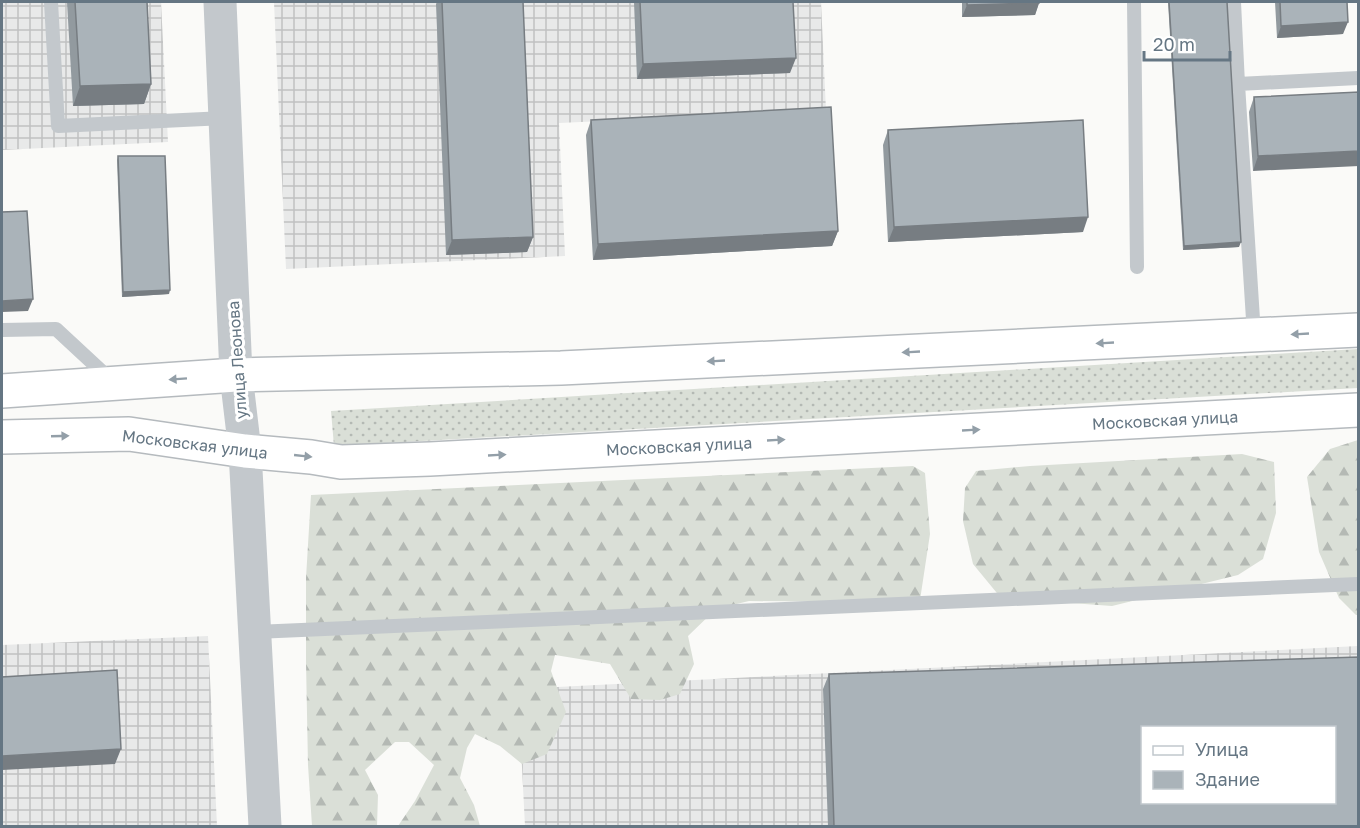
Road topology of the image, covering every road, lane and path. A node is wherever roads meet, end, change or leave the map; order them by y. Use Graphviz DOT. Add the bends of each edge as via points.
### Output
graph roads {
  1 [pos="51,2"];
  2 [pos="220,2"];
  3 [pos="1134,2"];
  4 [pos="1234,2"];
  5 [pos="1359,78"];
  6 [pos="1238,84"];
  7 [pos="225,118"];
  8 [pos="1137,267"];
  9 [pos="2,330"];
  10 [pos="1359,330"];
  11 [pos="1254,336"];
  12 [pos="236,375"];
  13 [pos="114,384"];
  14 [pos="2,391"];
  15 [pos="1359,410"];
  16 [pos="2,437"];
  17 [pos="245,451"];
  18 [pos="1359,584"];
  19 [pos="255,632"];
  20 [pos="265,826"];
  1 -- 7 [label="lane" via="58,126"];
  2 -- 7 [label="street, улица Леонова"];
  3 -- 8 [label="lane"];
  4 -- 6 [label="lane"];
  5 -- 6 [label="lane"];
  6 -- 11 [label="lane"];
  7 -- 12 [label="street, улица Леонова"];
  9 -- 13 [label="lane" via="56,329"];
  10 -- 11 [label="main road, one-way"];
  11 -- 12 [label="main road, one-way" via="561,368"];
  12 -- 13 [label="main road, one-way"];
  12 -- 17 [label="street, улица Леонова"];
  13 -- 14 [label="main road"];
  17 -- 15 [label="main road, Московская улица, one-way" via="341,462 408,460"];
  16 -- 17 [label="main road, Московская улица, one-way" via="129,434"];
  17 -- 19 [label="street, улица Леонова"];
  18 -- 19 [label="lane"];
  19 -- 20 [label="street, улица Леонова"];
}
